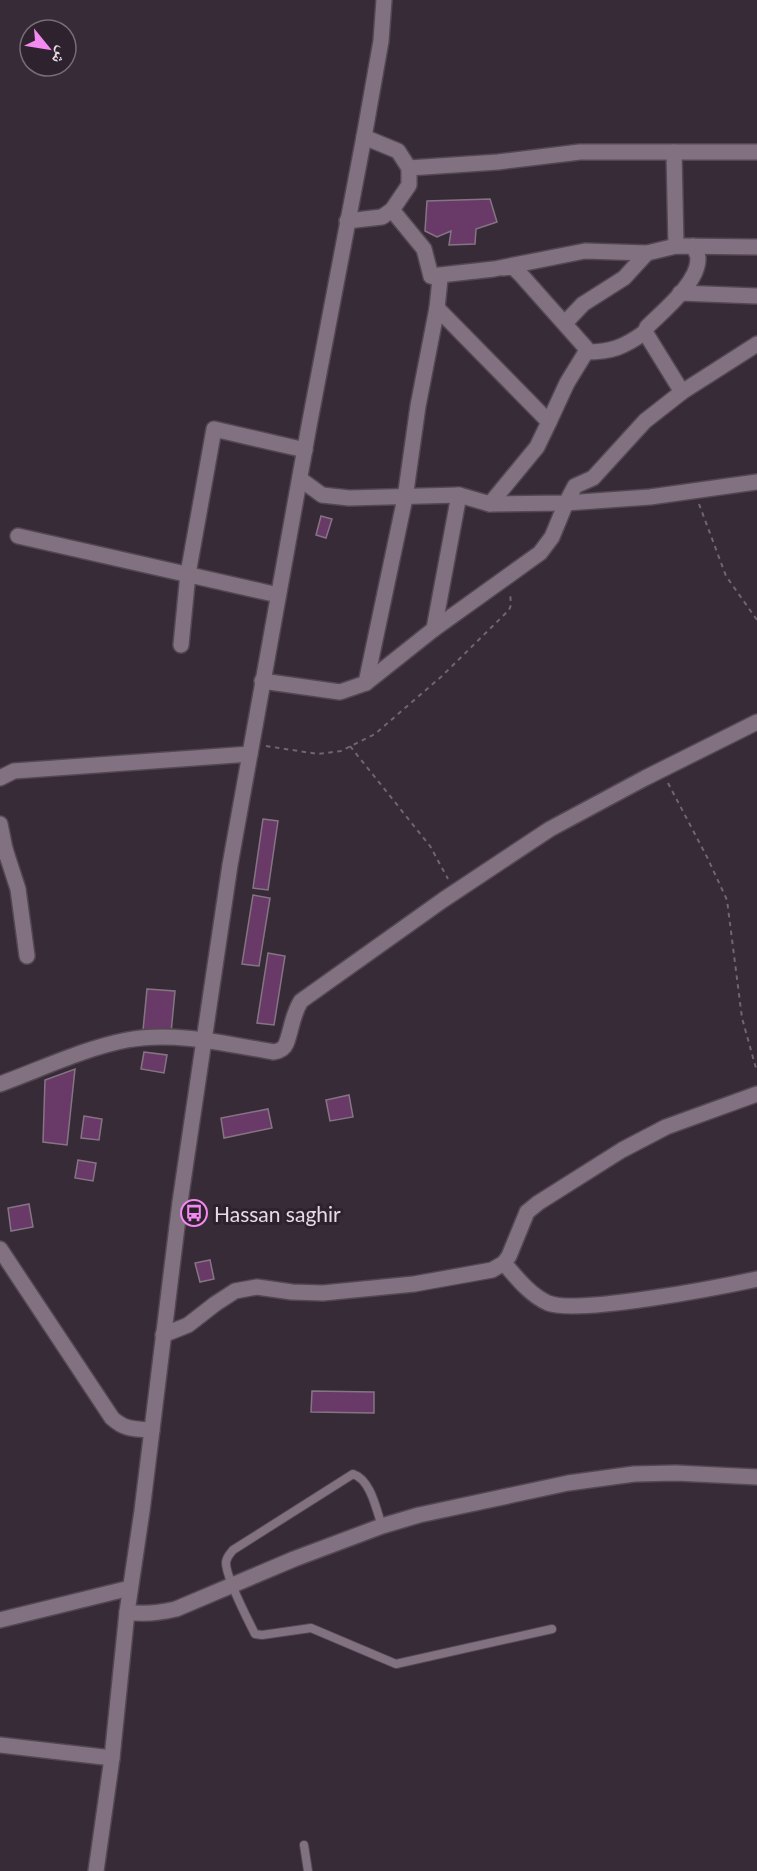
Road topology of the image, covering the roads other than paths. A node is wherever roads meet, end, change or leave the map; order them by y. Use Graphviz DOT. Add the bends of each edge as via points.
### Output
graph roads {
  1 [pos="386,1"];
  2 [pos="364,137"];
  3 [pos="674,152"];
  4 [pos="757,152"];
  5 [pos="409,168"];
  6 [pos="392,210"];
  7 [pos="347,221"];
  8 [pos="676,246"];
  9 [pos="693,246"];
  10 [pos="757,247"];
  11 [pos="647,253"];
  12 [pos="494,269"];
  13 [pos="431,276"];
  14 [pos="680,293"];
  15 [pos="757,296"];
  16 [pos="437,308"];
  17 [pos="565,323"];
  18 [pos="645,332"];
  19 [pos="757,344"];
  20 [pos="586,352"];
  21 [pos="682,392"];
  22 [pos="549,422"];
  23 [pos="305,450"];
  24 [pos="300,479"];
  25 [pos="757,482"];
  26 [pos="459,495"];
  27 [pos="405,498"];
  28 [pos="566,503"];
  29 [pos="490,504"];
  30 [pos="18,536"];
  31 [pos="188,574"];
  32 [pos="278,595"];
  33 [pos="434,629"];
  34 [pos="180,645"];
  35 [pos="262,681"];
  36 [pos="366,682"];
  37 [pos="757,722"];
  38 [pos="250,749"];
  39 [pos="0,778"];
  40 [pos="0,824"];
  41 [pos="3,850"];
  42 [pos="27,956"];
  43 [pos="204,1040"];
  44 [pos="0,1084"];
  45 [pos="757,1094"];
  46 [pos="0,1248"];
  47 [pos="504,1263"];
  48 [pos="4,1265"];
  49 [pos="757,1279"];
  50 [pos="164,1335"];
  51 [pos="152,1430"];
  52 [pos="757,1477"];
  53 [pos="382,1526"];
  54 [pos="233,1587"];
  55 [pos="130,1588"];
  56 [pos="127,1612"];
  57 [pos="0,1620"];
  58 [pos="552,1629"];
  59 [pos="0,1745"];
  60 [pos="112,1758"];
  61 [pos="304,1845"];
  62 [pos="96,1871"];
  63 [pos="308,1871"];
  1 -- 2 [label="street"];
  2 -- 5 [label="street" via="398,152"];
  2 -- 7 [label="street"];
  3 -- 4 [label="street"];
  3 -- 5 [label="street" via="580,152"];
  3 -- 8 [label="street"];
  5 -- 6 [label="street" via="409,185"];
  6 -- 7 [label="street" via="382,217"];
  6 -- 13 [label="street" via="424,249"];
  7 -- 23 [label="street"];
  8 -- 9 [label="street"];
  8 -- 11 [label="street"];
  9 -- 10 [label="street"];
  9 -- 14 [label="street" via="698,257 696,270"];
  11 -- 12 [label="street" via="585,251"];
  11 -- 17 [label="street" via="624,278 583,304"];
  12 -- 13 [label="street"];
  12 -- 17 [label="street" via="513,267"];
  13 -- 16 [label="street" via="440,279"];
  14 -- 15 [label="street"];
  14 -- 18 [label="street"];
  16 -- 22 [label="street"];
  16 -- 27 [label="street"];
  17 -- 20 [label="street"];
  18 -- 20 [label="street" via="606,352"];
  18 -- 21 [label="street"];
  19 -- 21 [label="street"];
  20 -- 22 [label="street"];
  21 -- 28 [label="street" via="645,421 593,478 575,486"];
  22 -- 29 [label="street" via="537,447"];
  23 -- 24 [label="street"];
  23 -- 31 [label="street" via="214,429"];
  24 -- 27 [label="street" via="322,495"];
  24 -- 32 [label="street"];
  25 -- 28 [label="street" via="650,497"];
  26 -- 27 [label="street"];
  26 -- 29 [label="street"];
  26 -- 33 [label="street"];
  27 -- 36 [label="street"];
  28 -- 29 [label="street"];
  28 -- 33 [label="street" via="552,537 540,553"];
  30 -- 31 [label="street"];
  31 -- 32 [label="street"];
  31 -- 34 [label="street"];
  32 -- 35 [label="street"];
  33 -- 36 [label="street"];
  35 -- 36 [label="street" via="340,692"];
  35 -- 38 [label="street"];
  37 -- 43 [label="street" via="550,829 455,892 301,1001 294,1012 286,1045 280,1051"];
  38 -- 39 [label="street" via="14,771"];
  38 -- 43 [label="street"];
  40 -- 41 [label="street"];
  41 -- 42 [label="street" via="18,889"];
  43 -- 44 [label="street" via="128,1040"];
  43 -- 50 [label="street"];
  45 -- 47 [label="street" via="666,1127 538,1203 527,1212"];
  46 -- 48 [label="street"];
  47 -- 49 [label="street" via="537,1297 555,1305 608,1303"];
  47 -- 50 [label="street" via="492,1270 414,1284 323,1293 257,1287 235,1291 188,1325"];
  48 -- 51 [label="street" via="112,1418 128,1429"];
  50 -- 51 [label="street"];
  51 -- 55 [label="street"];
  52 -- 53 [label="street" via="634,1474 419,1515"];
  53 -- 54 [label="street"];
  53 -- 54 [label="lane" via="365,1483 352,1474 233,1550 226,1564"];
  54 -- 56 [label="street" via="176,1609 141,1615"];
  54 -- 58 [label="lane" via="255,1634 312,1628 396,1664"];
  55 -- 56 [label="street"];
  55 -- 57 [label="street"];
  56 -- 60 [label="street"];
  59 -- 60 [label="street"];
  60 -- 62 [label="street"];
  61 -- 63 [label="lane"];
}
